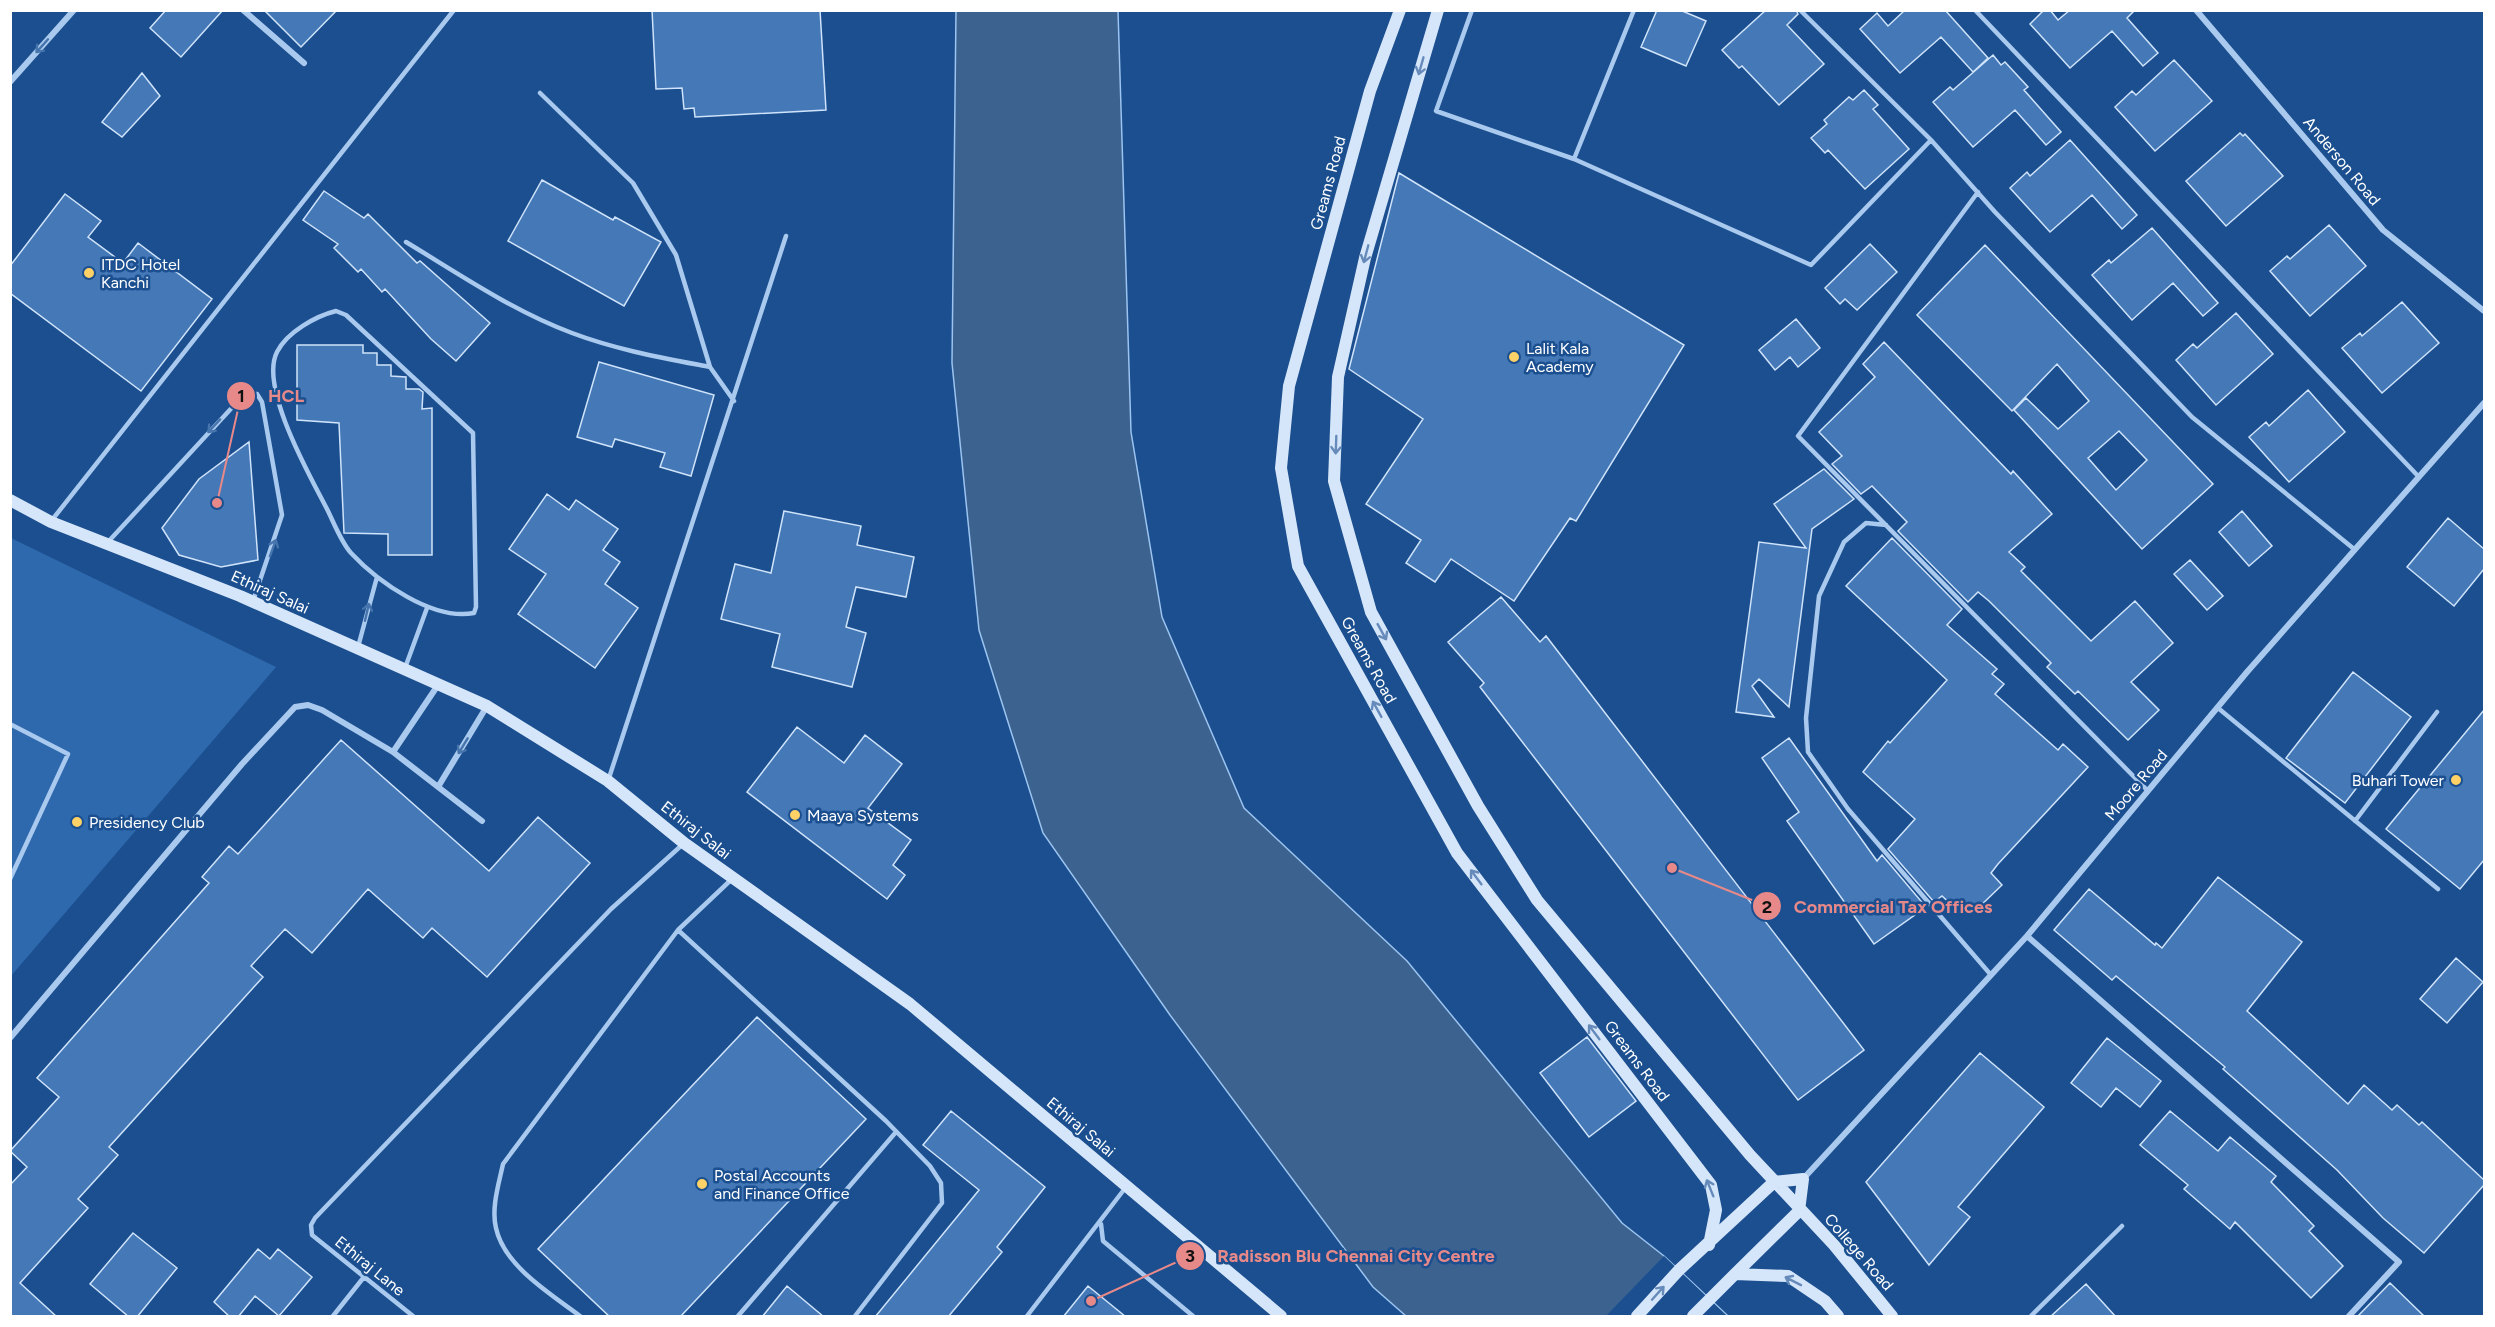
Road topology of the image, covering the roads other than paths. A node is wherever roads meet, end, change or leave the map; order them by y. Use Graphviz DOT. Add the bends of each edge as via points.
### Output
graph roads {
  1 [pos="74,10"];
  2 [pos="243,10"];
  3 [pos="454,10"];
  4 [pos="1400,10"];
  5 [pos="1438,10"];
  6 [pos="1472,10"];
  7 [pos="1634,10"];
  8 [pos="1800,10"];
  9 [pos="1975,10"];
  10 [pos="2196,10"];
  11 [pos="304,63"];
  12 [pos="10,82"];
  13 [pos="540,93"];
  14 [pos="1931,140"];
  15 [pos="1574,159"];
  16 [pos="1978,192"];
  17 [pos="786,236"];
  18 [pos="406,242"];
  19 [pos="2484,310"];
  20 [pos="710,367"];
  21 [pos="734,401"];
  22 [pos="2484,403"];
  23 [pos="2418,476"];
  24 [pos="10,500"];
  25 [pos="51,522"];
  26 [pos="1886,525"];
  27 [pos="106,544"];
  28 [pos="2354,549"];
  29 [pos="377,577"];
  30 [pos="252,603"];
  31 [pos="427,608"];
  32 [pos="358,648"];
  33 [pos="405,668"];
  34 [pos="438,684"];
  35 [pos="487,706"];
  36 [pos="2218,708"];
  37 [pos="2437,712"];
  38 [pos="10,724"];
  39 [pos="393,752"];
  40 [pos="608,781"];
  41 [pos="438,787"];
  42 [pos="2148,791"];
  43 [pos="482,821"];
  44 [pos="2355,821"];
  45 [pos="684,843"];
  46 [pos="733,878"];
  47 [pos="10,879"];
  48 [pos="2438,889"];
  49 [pos="678,930"];
  50 [pos="2027,936"];
  51 [pos="1991,975"];
  52 [pos="10,1038"];
  53 [pos="896,1132"];
  54 [pos="1803,1179"];
  55 [pos="1774,1182"];
  56 [pos="1126,1186"];
  57 [pos="1799,1211"];
  58 [pos="1102,1221"];
  59 [pos="2122,1226"];
  60 [pos="1709,1245"];
  61 [pos="1735,1274"];
  62 [pos="364,1277"];
  63 [pos="1275,1315"];
  64 [pos="333,1317"];
  65 [pos="413,1317"];
  66 [pos="580,1317"];
  67 [pos="738,1317"];
  68 [pos="855,1317"];
  69 [pos="1027,1317"];
  70 [pos="1194,1317"];
  71 [pos="1637,1317"];
  72 [pos="1693,1317"];
  73 [pos="1838,1317"];
  74 [pos="1892,1317"];
  75 [pos="2031,1317"];
  76 [pos="2349,1317"];
  1 -- 12 [label="street, one-way"];
  2 -- 11 [label="street"];
  3 -- 25 [label="lane"];
  60 -- 4 [label="main road, Greams Road, one-way" via="1716,1210 1711,1185 1457,853 1298,566 1281,468 1289,386 1370,91"];
  5 -- 55 [label="main road, Greams Road, one-way" via="1365,258 1338,377 1334,481 1371,612 1478,806 1537,900"];
  6 -- 15 [label="lane" via="1436,111"];
  7 -- 15 [label="lane"];
  8 -- 14 [label="lane"];
  9 -- 23 [label="lane"];
  10 -- 19 [label="street, Anderson Road" via="2383,230"];
  13 -- 20 [label="lane" via="633,183 676,255"];
  14 -- 15 [label="lane" via="1811,265"];
  14 -- 16 [label="lane"];
  16 -- 26 [label="lane" via="1798,436"];
  16 -- 28 [label="lane" via="2192,417"];
  17 -- 21 [label="lane"];
  18 -- 20 [label="lane" via="497,297 570,332 627,352"];
  20 -- 21 [label="lane"];
  21 -- 40 [label="lane"];
  22 -- 23 [label="street, Moore Road"];
  23 -- 28 [label="street, Moore Road"];
  24 -- 25 [label="main road, Ethiraj Salai"];
  25 -- 27 [label="main road, Ethiraj Salai"];
  26 -- 42 [label="lane"];
  26 -- 51 [label="lane" via="1866,523 1844,542 1819,596 1806,718 1808,752 1848,809"];
  27 -- 30 [label="main road, Ethiraj Salai"];
  30 -- 27 [label="lane, one-way" via="282,515 262,402 257,394 248,393 239,400"];
  28 -- 36 [label="street, Moore Road"];
  29 -- 31 [label="lane"];
  29 -- 31 [label="lane" via="349,552 297,451 278,401 274,378 278,351 309,320 336,311 346,315 473,433 476,607 474,613 468,614"];
  32 -- 29 [label="lane, one-way"];
  30 -- 32 [label="main road, Ethiraj Salai"];
  31 -- 33 [label="lane"];
  32 -- 33 [label="main road, Ethiraj Salai"];
  33 -- 34 [label="main road, Ethiraj Salai"];
  34 -- 35 [label="main road, Ethiraj Salai"];
  34 -- 39 [label="street"];
  35 -- 40 [label="main road, Ethiraj Salai"];
  35 -- 41 [label="street, one-way"];
  36 -- 42 [label="street, Moore Road"];
  36 -- 44 [label="lane"];
  37 -- 44 [label="lane"];
  38 -- 47 [label="lane" via="68,754"];
  39 -- 41 [label="street"];
  39 -- 52 [label="street" via="322,710 295,706"];
  40 -- 45 [label="main road, Ethiraj Salai"];
  41 -- 43 [label="street"];
  42 -- 50 [label="street, Moore Road"];
  44 -- 48 [label="lane"];
  45 -- 46 [label="main road, Ethiraj Salai"];
  45 -- 62 [label="lane, Ethiraj Lane" via="611,909 311,1225 312,1235"];
  46 -- 49 [label="lane"];
  46 -- 56 [label="main road, Ethiraj Salai" via="910,1004"];
  49 -- 53 [label="lane"];
  49 -- 66 [label="lane" via="503,1164 496,1194 496,1228 514,1264"];
  50 -- 51 [label="street, Moore Road"];
  50 -- 76 [label="street" via="2399,1262"];
  51 -- 54 [label="street, Moore Road"];
  53 -- 67 [label="lane"];
  53 -- 68 [label="lane" via="930,1166 941,1184 942,1203"];
  54 -- 55 [label="main road"];
  54 -- 57 [label="main road"];
  55 -- 57 [label="main road, Greams Road"];
  55 -- 60 [label="main road"];
  56 -- 58 [label="lane"];
  56 -- 63 [label="main road, Ethiraj Salai"];
  57 -- 61 [label="main road"];
  57 -- 74 [label="main road, College Road" via="1834,1245"];
  58 -- 69 [label="lane"];
  58 -- 70 [label="lane" via="1103,1240"];
  59 -- 75 [label="lane"];
  71 -- 60 [label="main road, one-way" via="1679,1270"];
  61 -- 72 [label="main road"];
  73 -- 61 [label="main road, one-way" via="1826,1301 1788,1276"];
  62 -- 64 [label="lane"];
  62 -- 65 [label="lane, Ethiraj Lane"];
}
